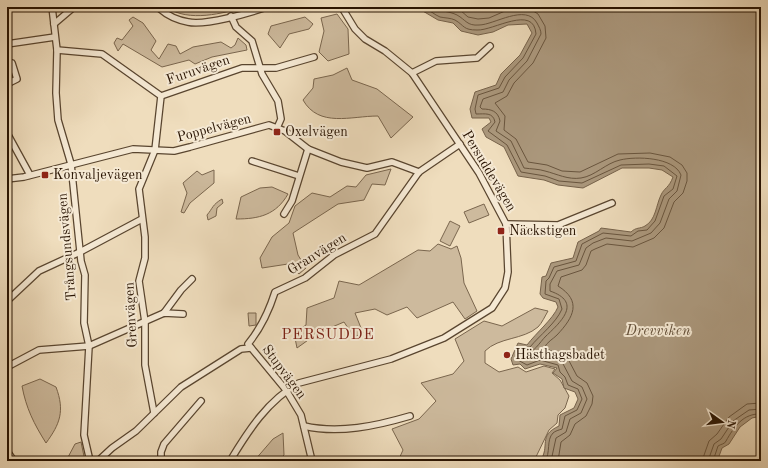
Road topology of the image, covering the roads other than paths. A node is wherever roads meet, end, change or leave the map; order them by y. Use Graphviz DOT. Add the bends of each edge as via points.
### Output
graph roads {
  1 [pos="52,7"];
  2 [pos="74,7"];
  3 [pos="267,7"];
  4 [pos="160,9"];
  5 [pos="344,11"];
  6 [pos="231,16"];
  7 [pos="54,24"];
  8 [pos="56,37"];
  9 [pos="7,44"];
  10 [pos="490,46"];
  11 [pos="57,50"];
  12 [pos="314,57"];
  13 [pos="12,63"];
  14 [pos="260,69"];
  15 [pos="412,74"];
  16 [pos="7,84"];
  17 [pos="161,96"];
  18 [pos="277,128"];
  19 [pos="7,133"];
  20 [pos="460,144"];
  21 [pos="308,149"];
  22 [pos="155,150"];
  23 [pos="252,161"];
  24 [pos="71,164"];
  25 [pos="419,172"];
  26 [pos="30,175"];
  27 [pos="299,176"];
  28 [pos="7,179"];
  29 [pos="612,202"];
  30 [pos="284,214"];
  31 [pos="142,219"];
  32 [pos="506,224"];
  33 [pos="80,252"];
  34 [pos="192,279"];
  35 [pos="7,301"];
  36 [pos="164,313"];
  37 [pos="183,314"];
  38 [pos="144,322"];
  39 [pos="89,346"];
  40 [pos="249,346"];
  41 [pos="7,368"];
  42 [pos="286,390"];
  43 [pos="201,401"];
  44 [pos="154,413"];
  45 [pos="410,416"];
  46 [pos="304,426"];
  47 [pos="7,451"];
  48 [pos="14,461"];
  49 [pos="90,461"];
  50 [pos="98,461"];
  51 [pos="161,461"];
  52 [pos="230,461"];
  53 [pos="312,461"];
  1 -- 7 [label="street, Trångsundsvägen"];
  2 -- 7 [label="street"];
  3 -- 6 [label="street"];
  4 -- 6 [label="street" via="168,16 189,22 206,22"];
  5 -- 15 [label="street, Persuddevägen" via="365,39 385,51"];
  6 -- 14 [label="street" via="236,27 252,41"];
  7 -- 8 [label="street, Trångsundsvägen"];
  8 -- 9 [label="street"];
  8 -- 11 [label="street, Trångsundsvägen"];
  10 -- 15 [label="street" via="477,58 436,61"];
  11 -- 17 [label="street" via="102,54"];
  11 -- 24 [label="street, Trångsundsvägen" via="58,120"];
  12 -- 14 [label="street, Furuvägen" via="276,68"];
  13 -- 16 [label="street" via="17,79"];
  14 -- 17 [label="street, Furuvägen" via="242,68"];
  14 -- 18 [label="street" via="278,101 281,119"];
  15 -- 20 [label="street, Persuddevägen"];
  17 -- 22 [label="street, Grenvägen"];
  18 -- 21 [label="street, Poppelvägen" via="285,130"];
  18 -- 22 [label="street, Poppelvägen" via="269,125 190,148 174,151"];
  19 -- 26 [label="street"];
  20 -- 25 [label="street, Granvägen"];
  20 -- 32 [label="street, Persuddevägen" via="479,173"];
  21 -- 25 [label="street, Poppelvägen" via="341,162 367,168 392,162"];
  21 -- 27 [label="street"];
  22 -- 24 [label="street, Poppelvägen" via="132,149"];
  22 -- 31 [label="street, Grenvägen" via="139,188"];
  23 -- 27 [label="street"];
  24 -- 26 [label="street, Poppelvägen"];
  24 -- 33 [label="street, Trångsundsvägen"];
  25 -- 40 [label="street, Granvägen" via="375,234 334,255 306,278 275,292 271,307"];
  26 -- 28 [label="street, Poppelvägen"];
  27 -- 30 [label="street" via="292,201"];
  29 -- 32 [label="street" via="558,225"];
  31 -- 33 [label="street"];
  31 -- 38 [label="street, Grenvägen" via="145,258 139,282"];
  32 -- 42 [label="street, Persuddevägen" via="508,272 505,288 492,308 444,338 391,360 299,383"];
  33 -- 35 [label="street" via="39,271"];
  33 -- 39 [label="street, Trångsundsvägen" via="85,276 84,323"];
  34 -- 36 [label="street"];
  36 -- 37 [label="street"];
  36 -- 38 [label="street"];
  38 -- 39 [label="street"];
  38 -- 44 [label="street, Grenvägen" via="145,364"];
  39 -- 41 [label="street" via="39,350"];
  39 -- 49 [label="street, Trångsundsvägen" via="84,435"];
  40 -- 42 [label="street, Stupvägen"];
  40 -- 44 [label="street" via="181,387"];
  42 -- 46 [label="street, Stupvägen" via="301,414"];
  42 -- 52 [label="street, Persuddevägen" via="272,403"];
  43 -- 51 [label="street" via="164,444"];
  44 -- 50 [label="street"];
  45 -- 46 [label="street" via="387,423 343,430"];
  46 -- 53 [label="street, Stupvägen"];
  47 -- 48 [label="street"];
}
